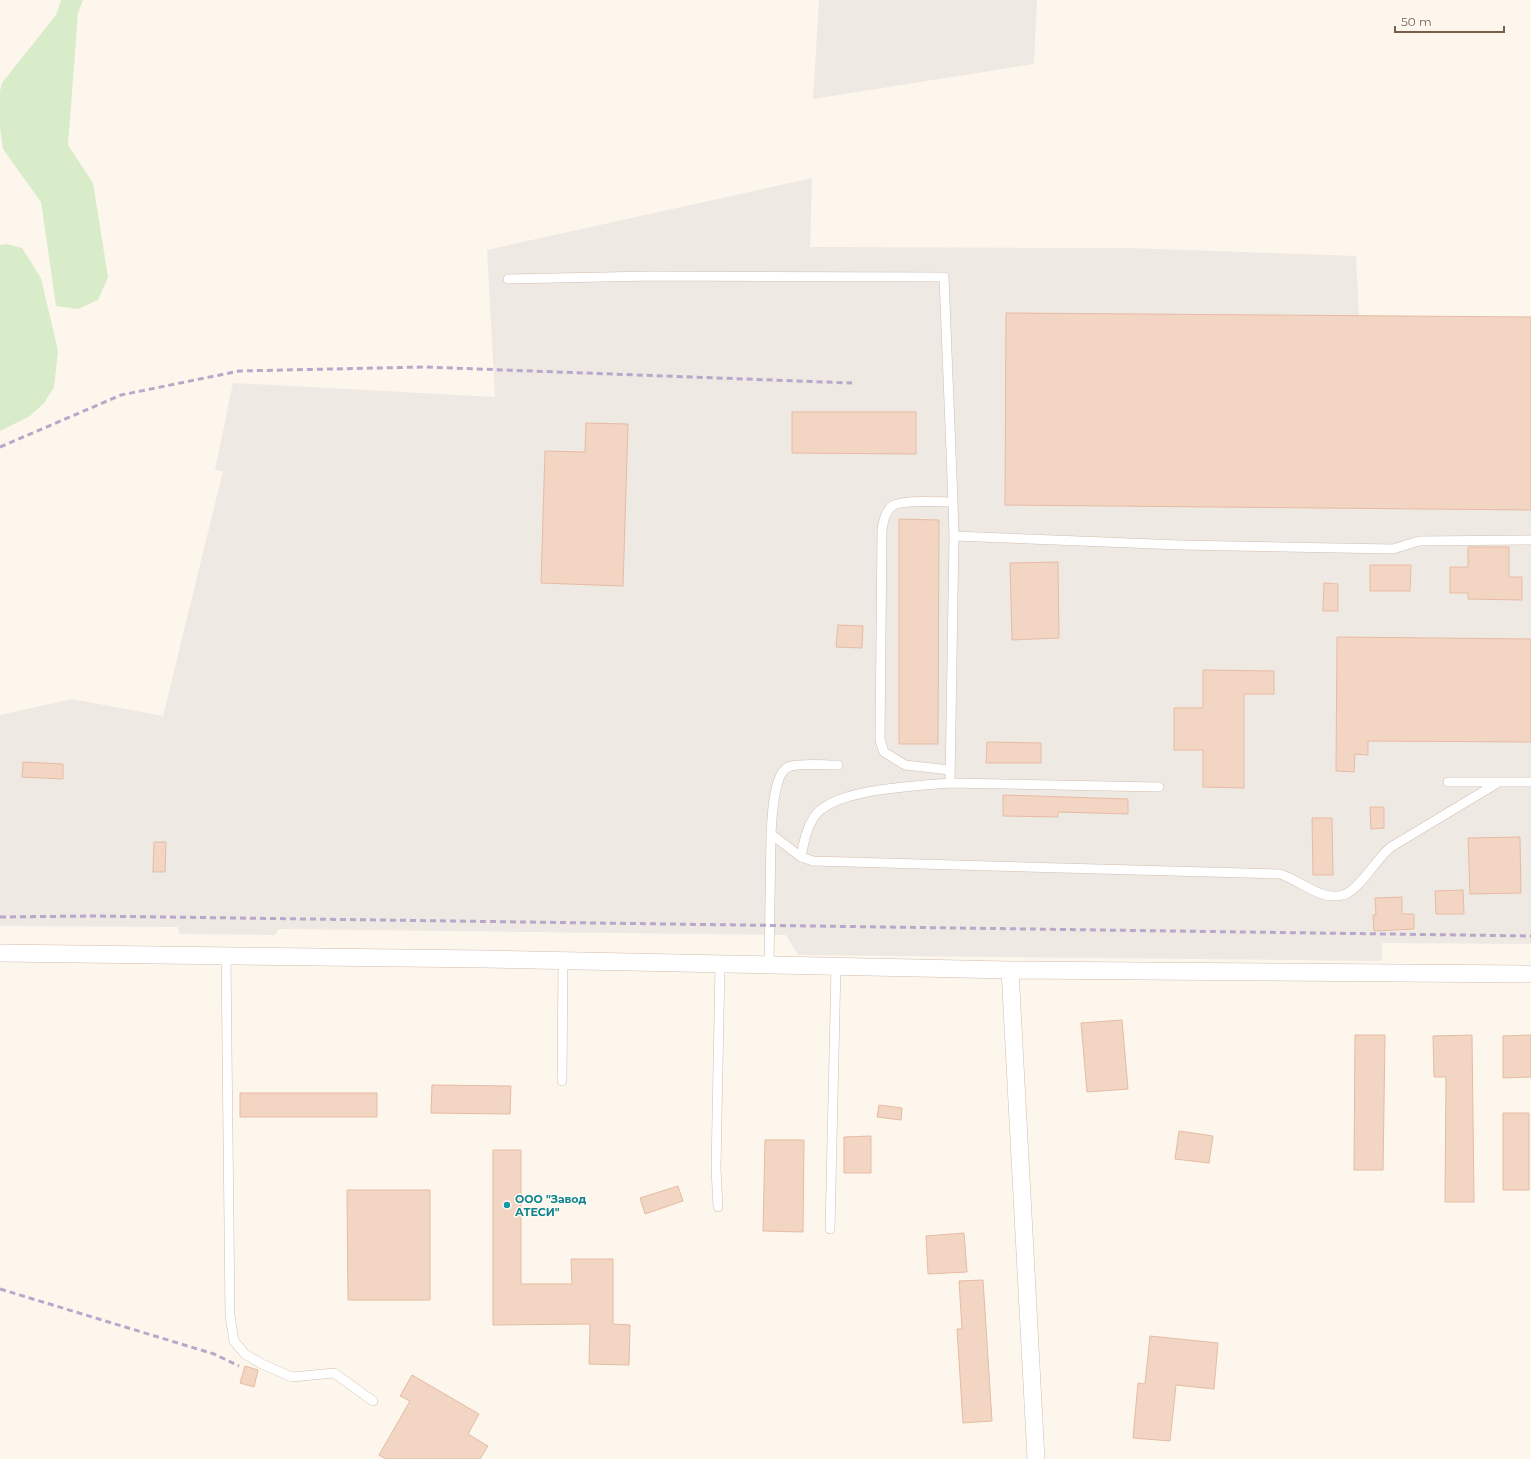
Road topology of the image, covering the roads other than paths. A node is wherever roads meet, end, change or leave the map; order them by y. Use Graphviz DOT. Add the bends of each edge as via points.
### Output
graph roads {
  1 [pos="508,279"];
  2 [pos="953,502"];
  3 [pos="954,536"];
  4 [pos="1531,540"];
  5 [pos="838,765"];
  6 [pos="950,770"];
  7 [pos="1448,782"];
  8 [pos="1499,782"];
  9 [pos="1531,782"];
  10 [pos="950,783"];
  11 [pos="1160,787"];
  12 [pos="771,834"];
  13 [pos="801,857"];
  14 [pos="0,953"];
  15 [pos="226,956"];
  16 [pos="563,961"];
  17 [pos="720,965"];
  18 [pos="769,966"];
  19 [pos="836,967"];
  20 [pos="1010,970"];
  21 [pos="1531,974"];
  22 [pos="562,1081"];
  23 [pos="718,1207"];
  24 [pos="830,1229"];
  25 [pos="373,1401"];
  26 [pos="1036,1459"];
  1 -- 2 [label="lane" via="652,276 944,277"];
  2 -- 3 [label="lane"];
  2 -- 6 [label="lane" via="900,503 891,507 882,530 880,740 884,752 905,765"];
  3 -- 4 [label="lane" via="1181,545 1393,549 1419,541"];
  3 -- 6 [label="lane"];
  5 -- 12 [label="lane" via="790,766 782,770 775,790"];
  6 -- 10 [label="lane"];
  7 -- 8 [label="lane"];
  8 -- 9 [label="lane"];
  8 -- 13 [label="lane" via="1391,846 1348,893 1336,896 1323,895 1291,877 1280,874 813,861"];
  10 -- 11 [label="lane"];
  10 -- 13 [label="lane" via="866,792 834,802 815,815 806,833"];
  12 -- 13 [label="lane"];
  12 -- 18 [label="lane"];
  14 -- 15 [label="street"];
  15 -- 16 [label="street"];
  15 -- 25 [label="lane" via="230,1316 234,1341 245,1354 292,1377 334,1373"];
  16 -- 17 [label="street"];
  16 -- 22 [label="lane"];
  17 -- 18 [label="street"];
  17 -- 23 [label="lane" via="716,1169"];
  18 -- 19 [label="street"];
  19 -- 20 [label="street"];
  19 -- 24 [label="lane"];
  20 -- 21 [label="street"];
  20 -- 26 [label="street"];
}
